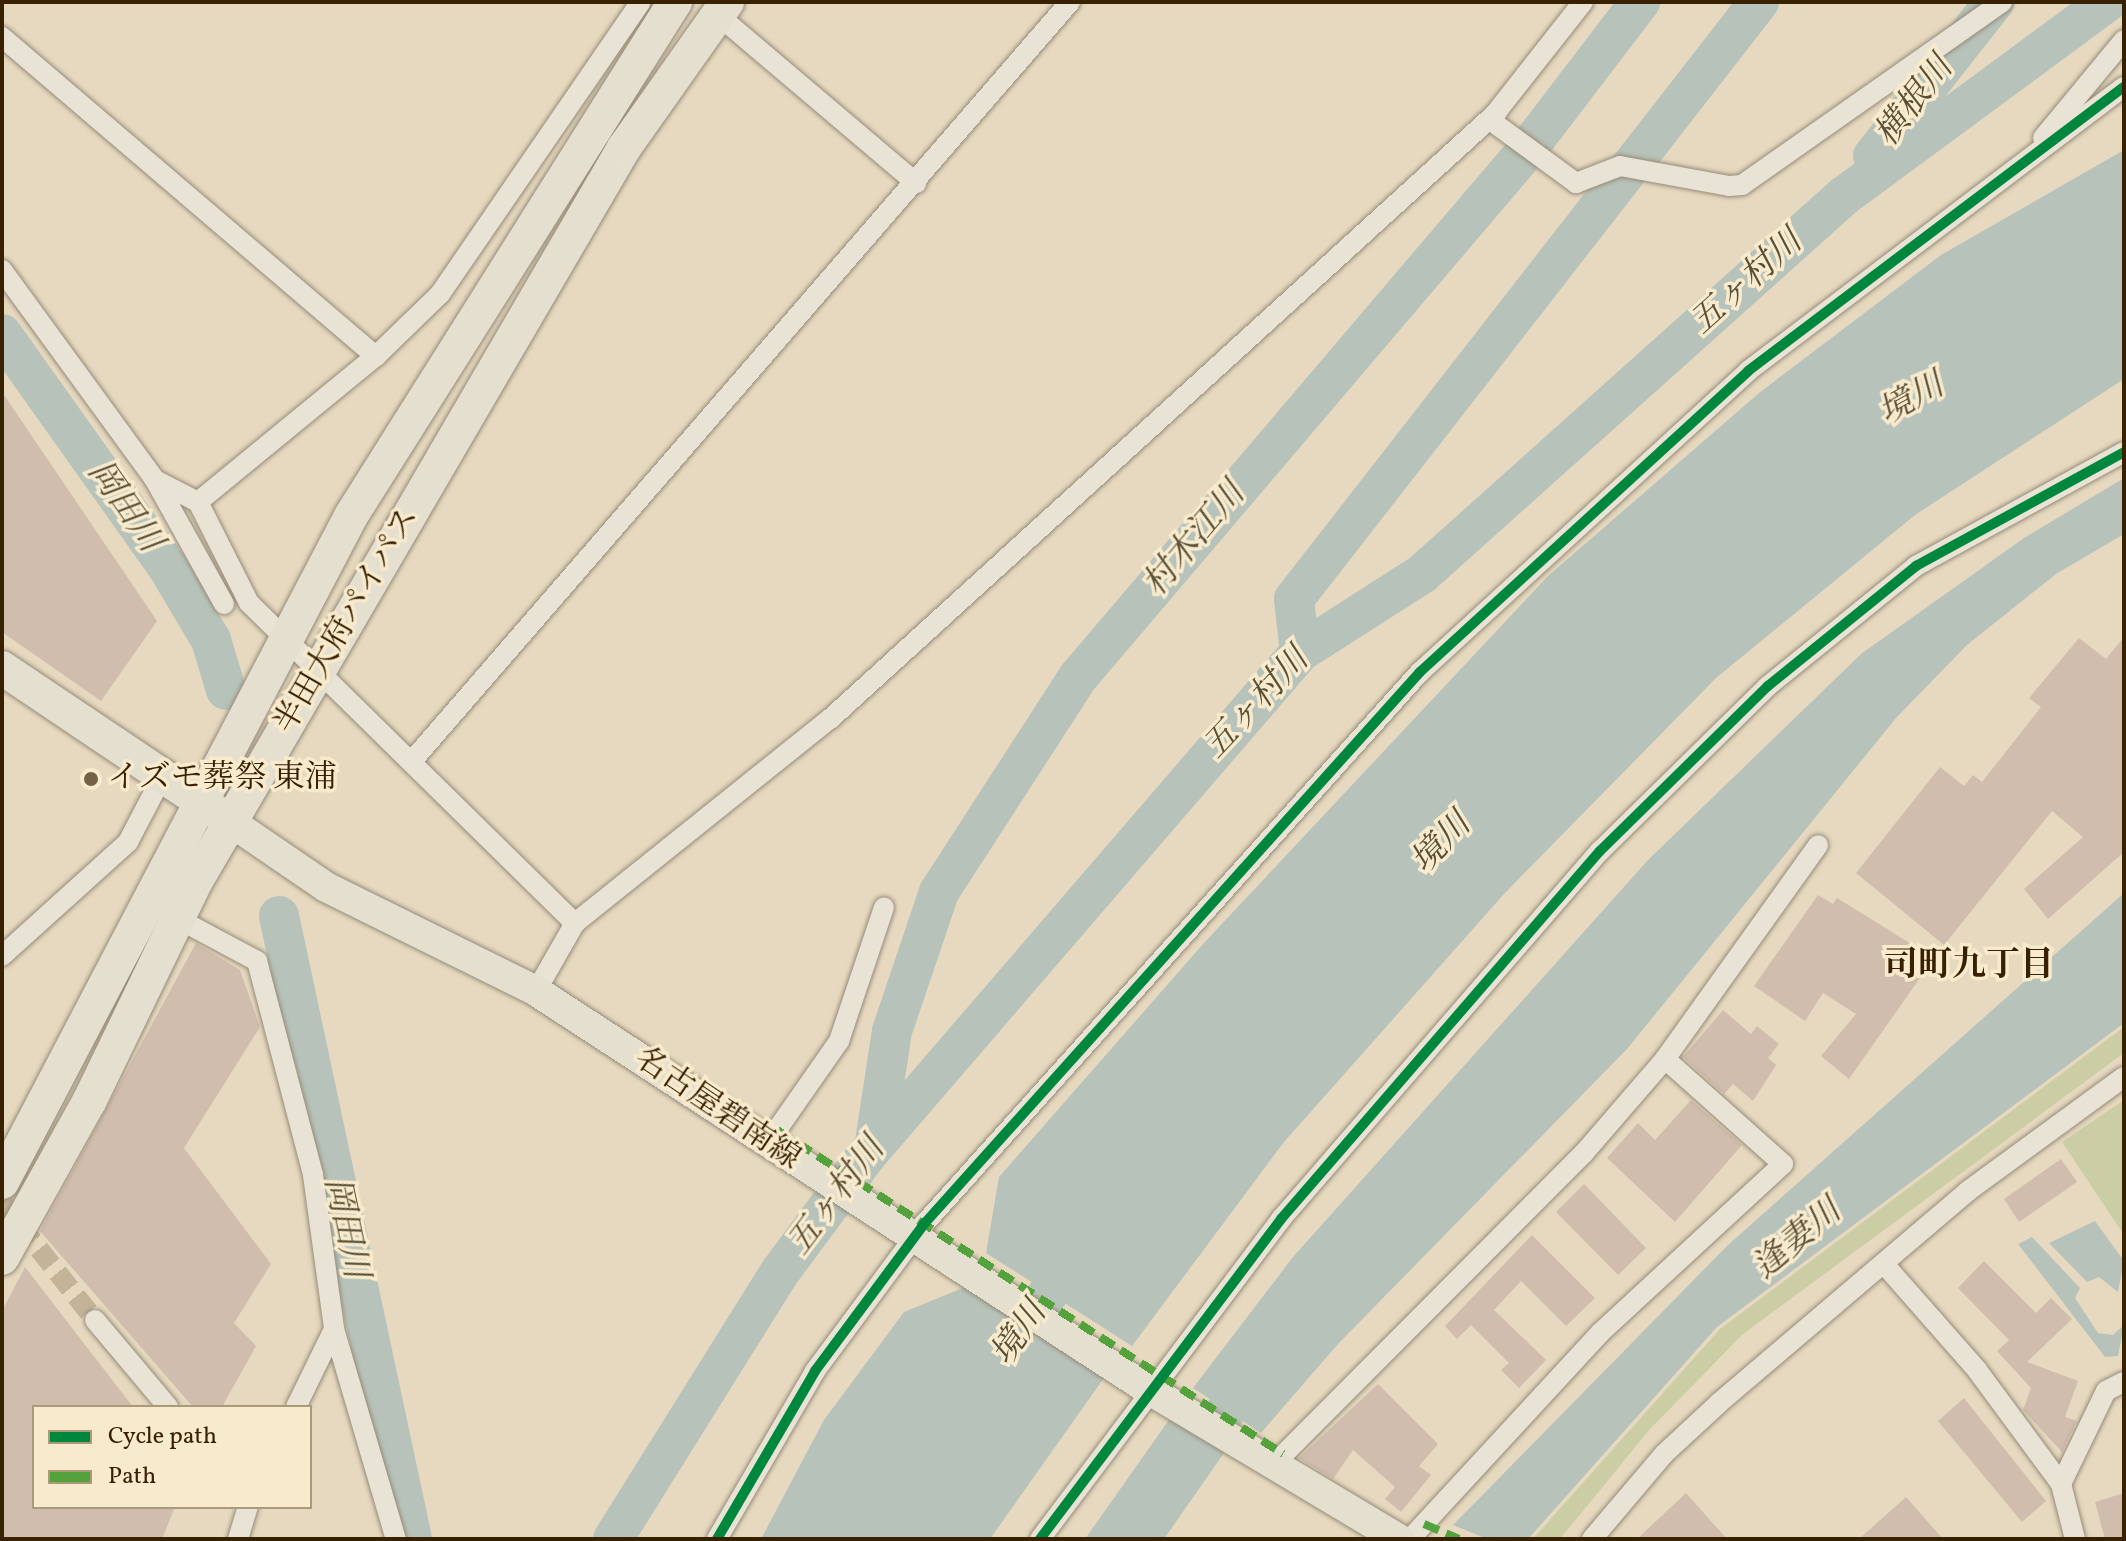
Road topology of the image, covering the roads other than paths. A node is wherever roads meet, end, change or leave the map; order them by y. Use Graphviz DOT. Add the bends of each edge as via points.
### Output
graph roads {
  1 [pos="641,2"];
  2 [pos="675,2"];
  3 [pos="1070,2"];
  4 [pos="1583,2"];
  5 [pos="2002,2"];
  6 [pos="723,8"];
  7 [pos="2,37"];
  8 [pos="2124,40"];
  9 [pos="2124,87"];
  10 [pos="1497,112"];
  11 [pos="2022,163"];
  12 [pos="916,183"];
  13 [pos="2,270"];
  14 [pos="376,356"];
  15 [pos="2124,452"];
  16 [pos="155,480"];
  17 [pos="198,502"];
  18 [pos="224,604"];
  19 [pos="285,641"];
  20 [pos="2,668"];
  21 [pos="318,672"];
  22 [pos="412,761"];
  23 [pos="163,775"];
  24 [pos="201,801"];
  25 [pos="231,822"];
  26 [pos="1818,845"];
  27 [pos="884,907"];
  28 [pos="164,912"];
  29 [pos="575,923"];
  30 [pos="2,956"];
  31 [pos="536,991"];
  32 [pos="1665,1059"];
  33 [pos="2124,1077"];
  34 [pos="767,1144"];
  35 [pos="2,1182"];
  36 [pos="913,1238"];
  37 [pos="2,1258"];
  38 [pos="1884,1264"];
  39 [pos="95,1320"];
  40 [pos="334,1329"];
  41 [pos="2124,1382"];
  42 [pos="1153,1393"];
  43 [pos="166,1405"];
  44 [pos="297,1405"];
  45 [pos="1266,1463"];
  46 [pos="2061,1484"];
  47 [pos="247,1509"];
  48 [pos="1380,1535"];
  49 [pos="238,1539"];
  50 [pos="396,1539"];
  51 [pos="717,1539"];
  52 [pos="1040,1539"];
  53 [pos="1410,1539"];
  54 [pos="1592,1539"];
  55 [pos="2075,1539"];
  1 -- 14 [label="street" via="440,294"];
  2 -- 19 [label="highway, 半田大府パイパス" via="425,392"];
  3 -- 12 [label="street"];
  4 -- 10 [label="street"];
  5 -- 10 [label="street" via="1742,185 1620,166 1576,183 1490,120"];
  6 -- 12 [label="street"];
  6 -- 21 [label="highway, 半田大府パイパス" via="624,148"];
  7 -- 14 [label="street"];
  8 -- 11 [label="street"];
  9 -- 11 [label="street"];
  10 -- 29 [label="street" via="830,719"];
  11 -- 36 [label="street" via="1748,371 1465,629 1291,809"];
  12 -- 22 [label="street"];
  13 -- 16 [label="street"];
  14 -- 17 [label="street"];
  15 -- 42 [label="street" via="1916,566 1768,686 1569,887 1281,1219"];
  16 -- 17 [label="street"];
  16 -- 18 [label="street"];
  17 -- 19 [label="street" via="249,603"];
  19 -- 21 [label="street"];
  19 -- 24 [label="highway, 半田大府パイパス"];
  20 -- 23 [label="highway"];
  21 -- 22 [label="street"];
  21 -- 25 [label="highway, 半田大府パイパス"];
  22 -- 29 [label="street"];
  23 -- 24 [label="highway"];
  23 -- 30 [label="street" via="128,842"];
  24 -- 25 [label="highway"];
  24 -- 28 [label="highway, 半田大府パイパス"];
  25 -- 28 [label="highway, 半田大府パイパス"];
  25 -- 31 [label="main road, 名古屋碧南線" via="326,887"];
  26 -- 32 [label="street"];
  27 -- 34 [label="street" via="839,1041"];
  28 -- 35 [label="highway, 半田大府パイパス"];
  28 -- 37 [label="highway, 半田大府パイパス"];
  28 -- 40 [label="street" via="257,961 313,1175"];
  29 -- 31 [label="street"];
  31 -- 34 [label="main road, 名古屋碧南線"];
  32 -- 45 [label="street" via="1584,1153"];
  32 -- 53 [label="street" via="1783,1164 1600,1333"];
  33 -- 38 [label="street" via="2020,1149"];
  34 -- 36 [label="main road, 名古屋碧南線"];
  36 -- 42 [label="main road, 名古屋碧南線"];
  36 -- 51 [label="street" via="815,1371"];
  38 -- 46 [label="street" via="1977,1370"];
  38 -- 54 [label="street" via="1664,1454"];
  39 -- 43 [label="street"];
  40 -- 44 [label="street"];
  40 -- 50 [label="street"];
  41 -- 46 [label="street" via="2106,1391"];
  42 -- 45 [label="main road, 名古屋碧南線"];
  42 -- 52 [label="street"];
  45 -- 48 [label="main road, 名古屋碧南線"];
  46 -- 55 [label="street"];
  47 -- 49 [label="street"];
}
